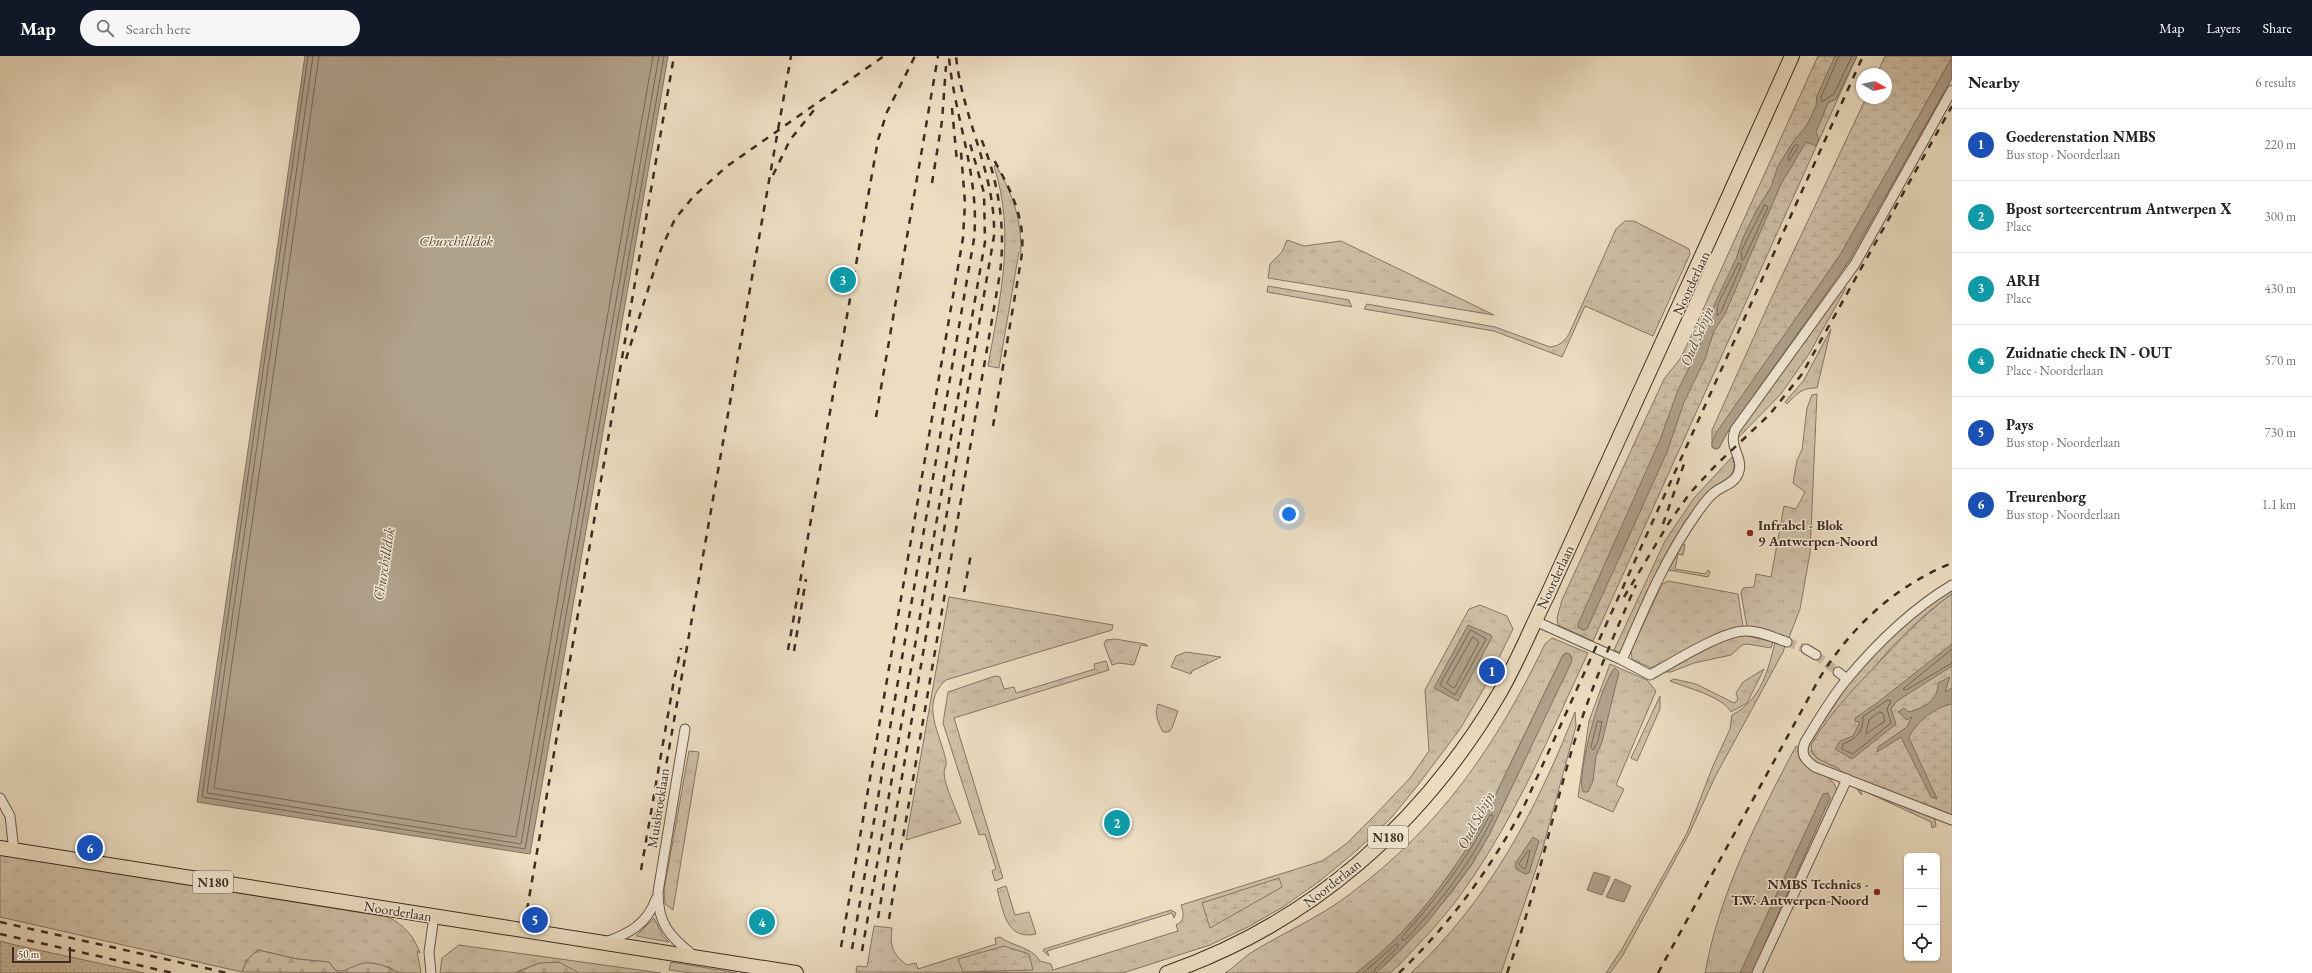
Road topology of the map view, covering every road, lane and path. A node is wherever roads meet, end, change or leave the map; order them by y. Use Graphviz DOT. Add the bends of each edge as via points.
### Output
graph roads {
  1 [pos="1792,56"];
  2 [pos="1952,90"];
  3 [pos="1952,585"];
  4 [pos="1535,621"];
  5 [pos="1787,642"];
  6 [pos="1806,649"];
  7 [pos="1816,655"];
  8 [pos="1622,660"];
  9 [pos="1838,672"];
  10 [pos="1847,679"];
  11 [pos="685,729"];
  12 [pos="1848,779"];
  13 [pos="0,798"];
  14 [pos="1952,820"];
  15 [pos="7,849"];
  16 [pos="658,892"];
  17 [pos="434,916"];
  18 [pos="606,942"];
  19 [pos="692,955"];
  20 [pos="431,973"];
  21 [pos="796,973"];
  22 [pos="1167,973"];
  23 [pos="1757,973"];
  1 -- 4 [label="main road, Noorderlaan / N180"];
  2 -- 8 [label="street" via="1855,264 1735,430 1732,442 1740,465 1737,476 1713,493 1683,534 1652,590"];
  3 -- 10 [label="street" via="1905,620"];
  4 -- 8 [label="street"];
  4 -- 22 [label="main road, Noorderlaan / N180" via="1500,692 1475,731 1420,804 1388,836 1339,879 1274,924 1233,946"];
  5 -- 8 [label="street" via="1745,630 1724,635 1650,675"];
  6 -- 7 [label="street"];
  9 -- 10 [label="street"];
  10 -- 12 [label="street" via="1805,742 1802,753 1815,767"];
  11 -- 16 [label="street, Muisbroeklaan"];
  12 -- 14 [label="street"];
  12 -- 23 [label="street"];
  13 -- 15 [label="street" via="10,816"];
  15 -- 17 [label="main road, Noorderlaan / N180"];
  16 -- 18 [label="street, Muisbroeklaan" via="653,908 637,928"];
  16 -- 19 [label="street, Muisbroeklaan" via="661,920 677,943"];
  17 -- 18 [label="main road, Noorderlaan / N180"];
  17 -- 20 [label="street" via="429,952"];
  18 -- 19 [label="main road, Noorderlaan / N180"];
  19 -- 21 [label="main road, Noorderlaan / N180"];
}
